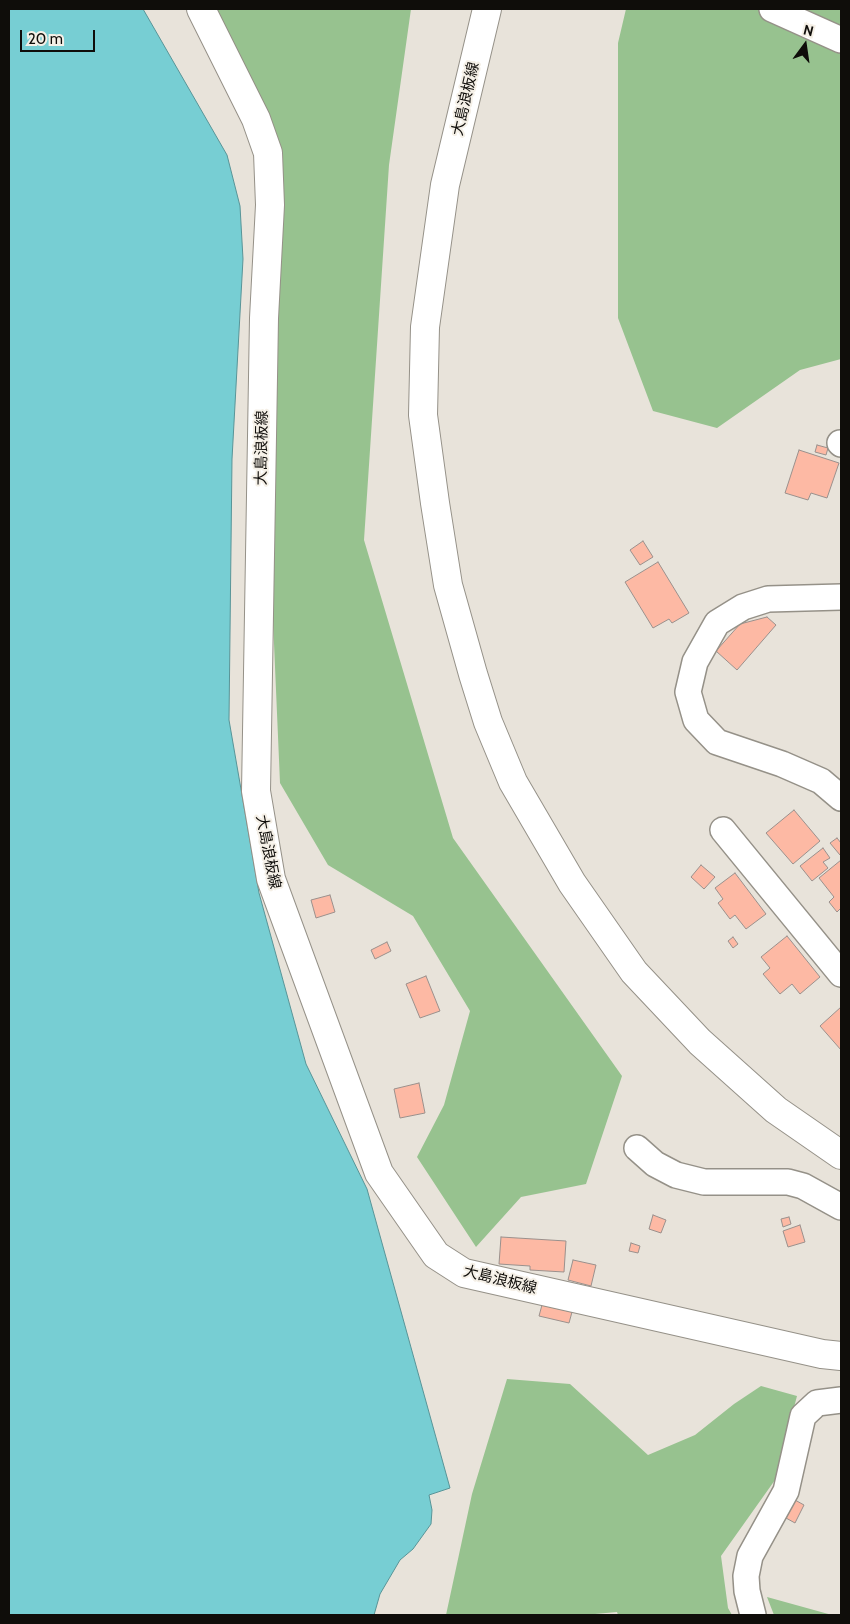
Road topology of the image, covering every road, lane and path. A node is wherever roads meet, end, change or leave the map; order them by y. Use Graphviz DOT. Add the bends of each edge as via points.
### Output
graph roads {
  1 [pos="201,9"];
  2 [pos="487,9"];
  3 [pos="772,9"];
  4 [pos="841,40"];
  5 [pos="841,597"];
  6 [pos="841,798"];
  7 [pos="723,830"];
  8 [pos="841,974"];
  9 [pos="637,1148"];
  10 [pos="841,1155"];
  11 [pos="841,1207"];
  12 [pos="841,1356"];
  13 [pos="841,1400"];
  14 [pos="753,1615"];
  1 -- 12 [label="main road, 大島浪板線" via="256,119 268,153 270,205 264,318 256,791 270,879 379,1173 436,1255 464,1273"];
  2 -- 10 [label="main road, 大島浪板線" via="445,185 424,347 424,415 438,522 448,585 476,684 513,782 572,883 634,972 700,1042 776,1110"];
  3 -- 4 [label="street"];
  5 -- 6 [label="street" via="768,599 743,606 717,623 695,662 688,692 696,720 717,742 821,781"];
  7 -- 8 [label="street"];
  9 -- 11 [label="street" via="655,1164 676,1175 704,1182 788,1182 803,1186"];
  13 -- 14 [label="street" via="817,1403 803,1416 786,1491 750,1556 746,1576"];
}
